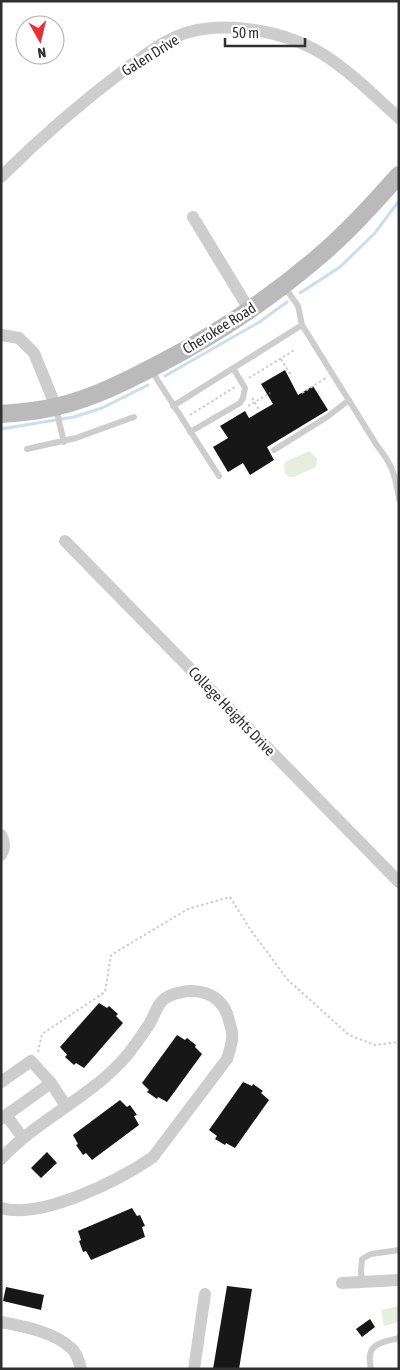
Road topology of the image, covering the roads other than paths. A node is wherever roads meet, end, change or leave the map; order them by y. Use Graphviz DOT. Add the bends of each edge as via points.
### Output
graph roads {
  1 [pos="399,118"];
  2 [pos="399,176"];
  3 [pos="1,177"];
  4 [pos="193,217"];
  5 [pos="284,285"];
  6 [pos="250,311"];
  7 [pos="302,325"];
  8 [pos="1,334"];
  9 [pos="151,368"];
  10 [pos="233,368"];
  11 [pos="349,400"];
  12 [pos="173,406"];
  13 [pos="56,407"];
  14 [pos="1,414"];
  15 [pos="134,417"];
  16 [pos="190,432"];
  17 [pos="64,442"];
  18 [pos="27,449"];
  19 [pos="274,450"];
  20 [pos="219,476"];
  21 [pos="399,499"];
  22 [pos="65,541"];
  23 [pos="1,836"];
  24 [pos="1,855"];
  25 [pos="399,882"];
  26 [pos="1,1082"];
  27 [pos="51,1083"];
  28 [pos="66,1106"];
  29 [pos="4,1117"];
  30 [pos="23,1138"];
  31 [pos="1,1159"];
  32 [pos="1,1208"];
  33 [pos="399,1250"];
  34 [pos="399,1280"];
  35 [pos="362,1282"];
  36 [pos="342,1283"];
  37 [pos="205,1294"];
  38 [pos="1,1322"];
  39 [pos="399,1338"];
  40 [pos="82,1369"];
  41 [pos="194,1369"];
  42 [pos="371,1369"];
  1 -- 3 [label="street, Galen Drive" via="336,63 304,44 256,30 211,28 187,32 147,54 92,95"];
  2 -- 5 [label="main road, Cherokee Road" via="318,258"];
  4 -- 6 [label="street"];
  5 -- 6 [label="main road, Cherokee Road"];
  5 -- 7 [label="lane" via="298,306"];
  6 -- 9 [label="main road, Cherokee Road"];
  7 -- 10 [label="lane"];
  7 -- 11 [label="lane"];
  8 -- 13 [label="street" via="19,338 34,353"];
  9 -- 12 [label="lane"];
  9 -- 13 [label="main road, Cherokee Road" via="106,390"];
  10 -- 12 [label="lane"];
  10 -- 16 [label="lane" via="245,388 240,403"];
  11 -- 19 [label="lane"];
  11 -- 21 [label="lane" via="390,462"];
  12 -- 16 [label="lane"];
  13 -- 14 [label="main road, Cherokee Road"];
  13 -- 17 [label="lane"];
  15 -- 17 [label="lane"];
  16 -- 20 [label="lane"];
  17 -- 18 [label="lane"];
  22 -- 25 [label="street, College Heights Drive"];
  23 -- 24 [label="street" via="4,848"];
  26 -- 27 [label="street" via="34,1057"];
  27 -- 28 [label="street"];
  27 -- 29 [label="street"];
  28 -- 30 [label="street"];
  28 -- 32 [label="street" via="120,1063 168,996 202,991 220,1001 227,1013 232,1039 227,1059 153,1157 139,1167 63,1202 45,1208"];
  29 -- 30 [label="street"];
  30 -- 31 [label="street"];
  33 -- 35 [label="lane" via="371,1254 362,1259"];
  34 -- 35 [label="street"];
  35 -- 36 [label="street"];
  37 -- 41 [label="street"];
  38 -- 40 [label="street" via="62,1342 72,1349"];
  39 -- 42 [label="lane" via="377,1344 370,1352"];
}
